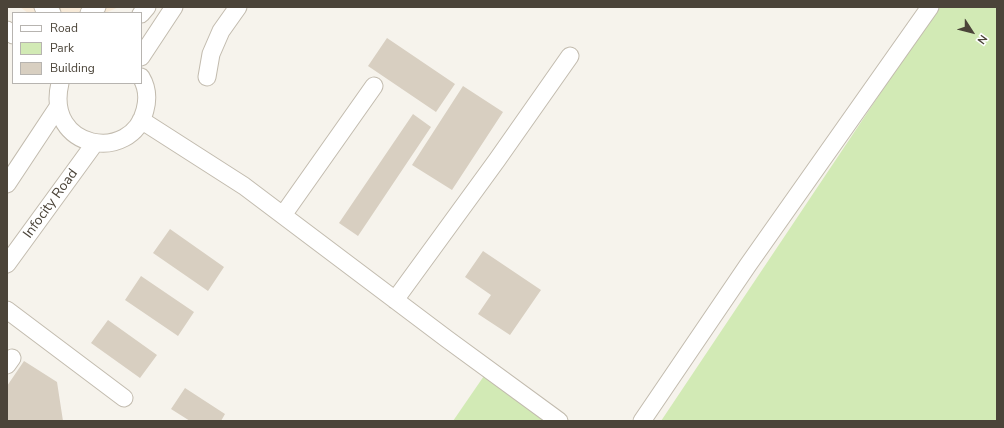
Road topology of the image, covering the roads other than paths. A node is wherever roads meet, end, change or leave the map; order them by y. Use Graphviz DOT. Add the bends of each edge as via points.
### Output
graph roads {
  1 [pos="174,7"];
  2 [pos="238,7"];
  3 [pos="930,7"];
  4 [pos="142,55"];
  5 [pos="570,56"];
  6 [pos="207,77"];
  7 [pos="142,80"];
  8 [pos="60,84"];
  9 [pos="374,86"];
  10 [pos="58,107"];
  11 [pos="141,120"];
  12 [pos="95,143"];
  13 [pos="7,184"];
  14 [pos="283,216"];
  15 [pos="7,264"];
  16 [pos="395,300"];
  17 [pos="7,310"];
  18 [pos="124,398"];
  19 [pos="559,421"];
  20 [pos="642,421"];
  1 -- 4 [label="street"];
  2 -- 6 [label="street" via="221,31 211,54"];
  3 -- 20 [label="street" via="748,265"];
  5 -- 16 [label="street"];
  7 -- 11 [label="street" via="146,98"];
  8 -- 10 [label="street"];
  9 -- 14 [label="street"];
  10 -- 12 [label="street" via="71,131 82,139"];
  10 -- 13 [label="street"];
  11 -- 12 [label="street" via="130,133 119,140"];
  11 -- 14 [label="street" via="244,186"];
  12 -- 15 [label="street, Infocity Road"];
  14 -- 16 [label="street"];
  16 -- 19 [label="street"];
  17 -- 18 [label="street"];
}
